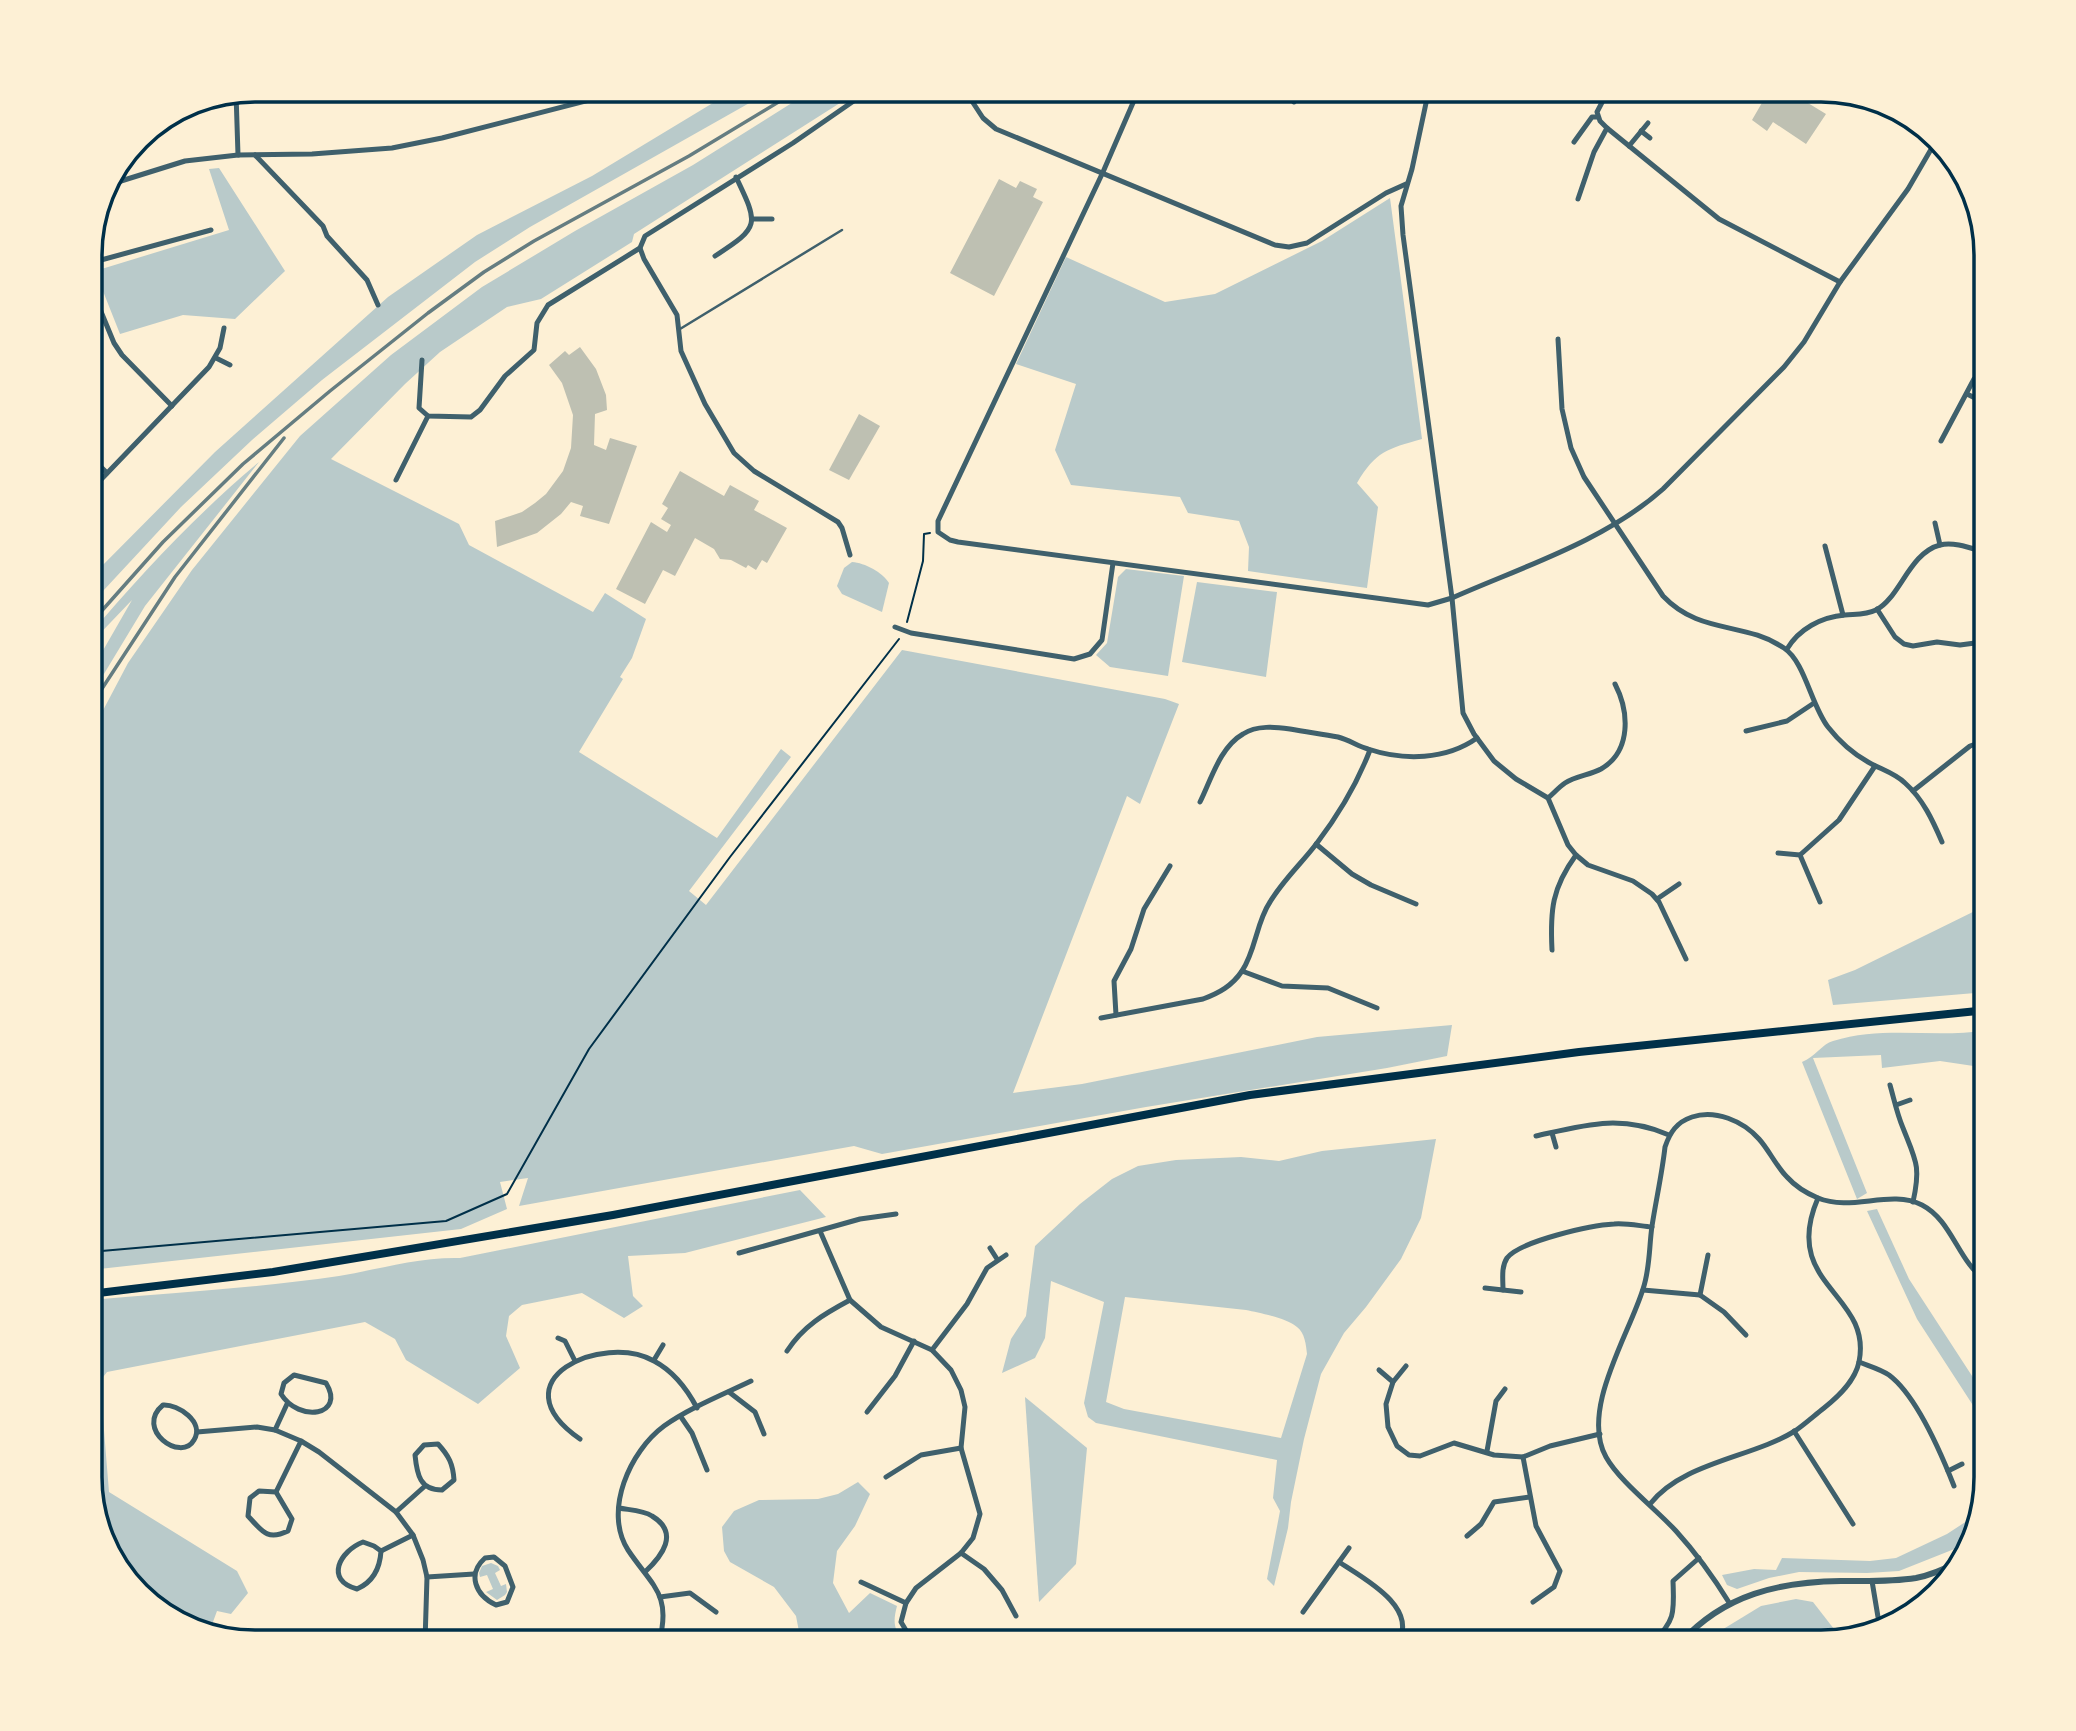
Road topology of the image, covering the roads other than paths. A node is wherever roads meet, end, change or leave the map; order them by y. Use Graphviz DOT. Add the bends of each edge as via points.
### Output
graph roads {
  1 [pos="582,102"];
  2 [pos="853,102"];
  3 [pos="972,102"];
  4 [pos="1133,102"];
  5 [pos="1426,102"];
  6 [pos="1601,102"];
  7 [pos="236,103"];
  8 [pos="1598,117"];
  9 [pos="1648,123"];
  10 [pos="1607,128"];
  11 [pos="1642,131"];
  12 [pos="1650,138"];
  13 [pos="1574,142"];
  14 [pos="1629,146"];
  15 [pos="1932,148"];
  16 [pos="238,155"];
  17 [pos="255,155"];
  18 [pos="1103,173"];
  19 [pos="736,177"];
  20 [pos="120,181"];
  21 [pos="1406,184"];
  22 [pos="1578,199"];
  23 [pos="752,219"];
  24 [pos="772,219"];
  25 [pos="211,230"];
  26 [pos="842,230"];
  27 [pos="640,248"];
  28 [pos="715,256"];
  29 [pos="102,260"];
  30 [pos="1840,282"];
  31 [pos="378,305"];
  32 [pos="102,314"];
  33 [pos="224,328"];
  34 [pos="679,330"];
  35 [pos="1558,339"];
  36 [pos="216,358"];
  37 [pos="422,360"];
  38 [pos="230,365"];
  39 [pos="1974,379"];
  40 [pos="1966,394"];
  41 [pos="1974,398"];
  42 [pos="173,406"];
  43 [pos="428,416"];
  44 [pos="1941,441"];
  45 [pos="102,468"];
  46 [pos="107,473"];
  47 [pos="102,478"];
  48 [pos="396,480"];
  49 [pos="1935,523"];
  50 [pos="1616,525"];
  51 [pos="1940,545"];
  52 [pos="1825,546"];
  53 [pos="1974,549"];
  54 [pos="850,555"];
  55 [pos="1114,563"];
  56 [pos="1452,598"];
  57 [pos="1877,609"];
  58 [pos="1843,615"];
  59 [pos="895,627"];
  60 [pos="1974,643"];
  61 [pos="1787,649"];
  62 [pos="1615,684"];
  63 [pos="1814,703"];
  64 [pos="1746,731"];
  65 [pos="1477,738"];
  66 [pos="1974,746"];
  67 [pos="1370,750"];
  68 [pos="1875,766"];
  69 [pos="1913,791"];
  70 [pos="1548,798"];
  71 [pos="1200,802"];
  72 [pos="1942,842"];
  73 [pos="1317,844"];
  74 [pos="1778,853"];
  75 [pos="1576,855"];
  76 [pos="1800,855"];
  77 [pos="1170,866"];
  78 [pos="1679,884"];
  79 [pos="1657,899"];
  80 [pos="1820,902"];
  81 [pos="1416,904"];
  82 [pos="1552,950"];
  83 [pos="1686,959"];
  84 [pos="1242,971"];
  85 [pos="1377,1008"];
  86 [pos="1974,1011"];
  87 [pos="1116,1015"];
  88 [pos="1101,1018"];
  89 [pos="1890,1085"];
  90 [pos="1910,1100"];
  91 [pos="1896,1105"];
  92 [pos="1552,1133"];
  93 [pos="1669,1135"];
  94 [pos="1536,1136"];
  95 [pos="1556,1147"];
  96 [pos="1818,1198"];
  97 [pos="1913,1202"];
  98 [pos="896,1214"];
  99 [pos="1652,1227"];
  100 [pos="820,1231"];
  101 [pos="990,1248"];
  102 [pos="739,1253"];
  103 [pos="1006,1255"];
  104 [pos="1708,1255"];
  105 [pos="998,1259"];
  106 [pos="1974,1269"];
  107 [pos="1485,1288"];
  108 [pos="1503,1290"];
  109 [pos="1643,1290"];
  110 [pos="1521,1292"];
  111 [pos="102,1293"];
  112 [pos="1700,1295"];
  113 [pos="850,1300"];
  114 [pos="1746,1335"];
  115 [pos="558,1339"];
  116 [pos="914,1341"];
  117 [pos="663,1345"];
  118 [pos="932,1350"];
  119 [pos="787,1351"];
  120 [pos="654,1360"];
  121 [pos="575,1361"];
  122 [pos="1859,1362"];
  123 [pos="1406,1366"];
  124 [pos="1379,1370"];
  125 [pos="751,1381"];
  126 [pos="1393,1382"];
  127 [pos="1505,1389"];
  128 [pos="729,1392"];
  129 [pos="287,1404"];
  130 [pos="697,1408"];
  131 [pos="867,1412"];
  132 [pos="681,1417"];
  133 [pos="275,1430"];
  134 [pos="1794,1431"];
  135 [pos="197,1432"];
  136 [pos="764,1434"];
  137 [pos="1600,1434"];
  138 [pos="580,1440"];
  139 [pos="301,1441"];
  140 [pos="961,1448"];
  141 [pos="1487,1451"];
  142 [pos="1523,1457"];
  143 [pos="1962,1465"];
  144 [pos="708,1470"];
  145 [pos="1948,1471"];
  146 [pos="886,1477"];
  147 [pos="425,1486"];
  148 [pos="1954,1486"];
  149 [pos="276,1492"];
  150 [pos="1530,1497"];
  151 [pos="1650,1504"];
  152 [pos="619,1508"];
  153 [pos="396,1512"];
  154 [pos="1853,1524"];
  155 [pos="413,1535"];
  156 [pos="1467,1536"];
  157 [pos="1349,1548"];
  158 [pos="381,1551"];
  159 [pos="961,1553"];
  160 [pos="1699,1558"];
  161 [pos="1339,1562"];
  162 [pos="1943,1569"];
  163 [pos="645,1572"];
  164 [pos="474,1574"];
  165 [pos="427,1577"];
  166 [pos="1872,1581"];
  167 [pos="861,1582"];
  168 [pos="660,1597"];
  169 [pos="1533,1602"];
  170 [pos="906,1604"];
  171 [pos="1730,1604"];
  172 [pos="716,1612"];
  173 [pos="1303,1612"];
  174 [pos="1016,1616"];
  175 [pos="1879,1618"];
  176 [pos="425,1630"];
  177 [pos="662,1630"];
  178 [pos="906,1630"];
  179 [pos="1403,1630"];
  180 [pos="1664,1630"];
  181 [pos="1694,1630"];
  1 -- 17 [label="street" via="392,148"];
  2 -- 19 [label="street"];
  3 -- 18 [label="street" via="996,129"];
  4 -- 18 [label="street"];
  5 -- 21 [label="street"];
  6 -- 8 [label="street"];
  7 -- 16 [label="street"];
  8 -- 10 [label="street"];
  8 -- 13 [label="street" via="1592,117"];
  9 -- 11 [label="street"];
  10 -- 14 [label="street"];
  10 -- 22 [label="street"];
  11 -- 12 [label="street"];
  11 -- 14 [label="street"];
  14 -- 30 [label="street" via="1719,219"];
  15 -- 30 [label="street"];
  16 -- 17 [label="street"];
  16 -- 20 [label="street" via="173,164"];
  17 -- 31 [label="street" via="323,226 367,280"];
  18 -- 21 [label="street" via="1275,245 1290,247 1307,243"];
  18 -- 55 [label="street" via="938,522 938,532 958,542"];
  19 -- 23 [label="street"];
  19 -- 27 [label="street" via="645,236"];
  21 -- 56 [label="street" via="1401,206 1403,234"];
  23 -- 24 [label="street"];
  23 -- 28 [label="street" via="746,235"];
  25 -- 29 [label="street"];
  26 -- 34 [label="lane"];
  27 -- 34 [label="street" via="677,315"];
  27 -- 43 [label="street" via="548,306 537,323 534,349 505,376 480,410 471,417"];
  30 -- 50 [label="street" via="1804,342 1773,380 1663,489"];
  32 -- 42 [label="street" via="122,355"];
  33 -- 36 [label="street"];
  34 -- 54 [label="street" via="688,368 734,453 754,471 838,522"];
  35 -- 50 [label="street" via="1562,409 1571,448"];
  36 -- 38 [label="street"];
  36 -- 42 [label="street"];
  37 -- 43 [label="street" via="419,408"];
  39 -- 40 [label="street"];
  40 -- 41 [label="street"];
  40 -- 44 [label="street"];
  42 -- 46 [label="street"];
  43 -- 48 [label="street"];
  45 -- 46 [label="street"];
  46 -- 47 [label="street"];
  49 -- 51 [label="street"];
  50 -- 56 [label="street"];
  50 -- 61 [label="street" via="1663,596 1678,610"];
  51 -- 53 [label="street"];
  51 -- 57 [label="street" via="1916,561"];
  52 -- 58 [label="street"];
  55 -- 56 [label="street" via="1428,605"];
  55 -- 59 [label="street" via="1102,640 1090,654 1074,659"];
  56 -- 65 [label="street" via="1463,713"];
  57 -- 58 [label="street"];
  57 -- 60 [label="street" via="1905,644"];
  58 -- 61 [label="street" via="1813,623"];
  61 -- 63 [label="street"];
  62 -- 70 [label="street" via="1625,718 1625,737 1618,753 1601,769 1566,783"];
  63 -- 64 [label="street" via="1787,721"];
  63 -- 68 [label="street" via="1839,740"];
  65 -- 67 [label="street" via="1463,748 1431,755"];
  65 -- 70 [label="street" via="1505,772"];
  66 -- 69 [label="street"];
  67 -- 71 [label="street" via="1340,738 1259,728 1243,733 1229,746"];
  67 -- 73 [label="street" via="1353,789"];
  68 -- 69 [label="street"];
  68 -- 76 [label="street" via="1839,820"];
  69 -- 72 [label="street"];
  70 -- 75 [label="street"];
  73 -- 81 [label="street" via="1362,879"];
  73 -- 84 [label="street" via="1268,905"];
  74 -- 76 [label="street"];
  75 -- 79 [label="street" via="1599,870 1644,887"];
  75 -- 82 [label="street" via="1554,894"];
  76 -- 80 [label="street"];
  77 -- 87 [label="street" via="1143,909 1131,949 1114,981"];
  78 -- 79 [label="street"];
  79 -- 83 [label="street"];
  84 -- 85 [label="street" via="1282,986 1328,988"];
  84 -- 87 [label="street" via="1219,993 1203,999"];
  86 -- 111 [label="main road" via="1579,1052 1250,1096 600,1217 273,1272"];
  87 -- 88 [label="street"];
  89 -- 91 [label="street"];
  90 -- 91 [label="street"];
  91 -- 97 [label="street" via="1916,1157 1919,1178"];
  92 -- 93 [label="street" via="1583,1124 1627,1123"];
  92 -- 94 [label="street"];
  92 -- 95 [label="street"];
  93 -- 96 [label="street" via="1683,1120 1702,1113 1743,1125 1787,1177"];
  93 -- 99 [label="street"];
  96 -- 97 [label="street" via="1849,1205 1890,1199"];
  96 -- 122 [label="street" via="1808,1241 1812,1259 1819,1275 1854,1317"];
  97 -- 106 [label="street" via="1938,1216"];
  98 -- 100 [label="street"];
  99 -- 108 [label="street" via="1618,1223 1587,1227 1518,1248 1503,1266"];
  99 -- 109 [label="street"];
  100 -- 102 [label="street"];
  100 -- 113 [label="street"];
  101 -- 105 [label="street"];
  103 -- 105 [label="street"];
  104 -- 112 [label="street"];
  105 -- 118 [label="street" via="987,1268"];
  107 -- 108 [label="street"];
  108 -- 110 [label="street"];
  109 -- 112 [label="street"];
  109 -- 137 [label="street" via="1605,1391"];
  112 -- 114 [label="street"];
  113 -- 116 [label="street" via="881,1327"];
  113 -- 119 [label="street" via="812,1321"];
  115 -- 121 [label="street" via="565,1341"];
  116 -- 118 [label="street"];
  116 -- 131 [label="street"];
  117 -- 120 [label="street"];
  118 -- 140 [label="street" via="951,1370 961,1390 965,1423"];
  120 -- 121 [label="street" via="628,1353"];
  120 -- 130 [label="street" via="673,1375"];
  121 -- 138 [label="street" via="550,1384 548,1401 562,1426"];
  122 -- 134 [label="street" via="1835,1399"];
  122 -- 145 [label="street" via="1886,1373 1913,1400"];
  123 -- 126 [label="street"];
  124 -- 126 [label="street"];
  125 -- 128 [label="street"];
  126 -- 141 [label="street" via="1386,1404 1388,1427 1397,1446 1409,1455 1420,1457 1454,1443"];
  127 -- 141 [label="street" via="1496,1401"];
  128 -- 130 [label="street"];
  128 -- 136 [label="street" via="755,1412"];
  129 -- 129 [label="street" via="281,1394 284,1383 294,1375 326,1383 331,1391 331,1399 316,1413"];
  129 -- 133 [label="street"];
  130 -- 132 [label="street"];
  132 -- 144 [label="street"];
  132 -- 152 [label="street" via="664,1426 640,1454 624,1481"];
  133 -- 135 [label="street"];
  133 -- 139 [label="street"];
  134 -- 151 [label="street" via="1672,1482"];
  134 -- 154 [label="street"];
  135 -- 135 [label="street" via="186,1448 166,1443 154,1427 155,1411 173,1405"];
  137 -- 142 [label="street"];
  137 -- 151 [label="street" via="1614,1469"];
  139 -- 149 [label="street"];
  139 -- 153 [label="street"];
  140 -- 146 [label="street" via="921,1455"];
  140 -- 159 [label="street" via="980,1514 973,1538"];
  141 -- 142 [label="street"];
  142 -- 150 [label="street"];
  143 -- 145 [label="street"];
  145 -- 148 [label="street"];
  147 -- 147 [label="street" via="415,1455 424,1445 438,1444 448,1455 454,1480 442,1490"];
  147 -- 153 [label="street"];
  149 -- 149 [label="street" via="292,1519 288,1531 271,1536 248,1516 247,1507 259,1491"];
  150 -- 156 [label="street" via="1494,1503"];
  150 -- 169 [label="street" via="1535,1527 1560,1571 1554,1587"];
  151 -- 160 [label="street"];
  152 -- 163 [label="street" via="621,1538"];
  152 -- 163 [label="street" via="652,1516 663,1526 666,1549"];
  153 -- 155 [label="street"];
  155 -- 158 [label="street"];
  155 -- 165 [label="street"];
  157 -- 161 [label="street"];
  158 -- 158 [label="street" via="380,1565 367,1584 357,1589 345,1586 338,1567 355,1545 363,1542"];
  159 -- 170 [label="street" via="916,1588"];
  159 -- 174 [label="street" via="1002,1590"];
  160 -- 171 [label="street"];
  160 -- 180 [label="street" via="1673,1581 1674,1614"];
  161 -- 173 [label="street"];
  161 -- 179 [label="street" via="1393,1603 1401,1614"];
  162 -- 166 [label="street" via="1916,1578"];
  163 -- 168 [label="street"];
  164 -- 164 [label="street" via="485,1558 499,1560 513,1587 507,1602 496,1605 487,1601"];
  164 -- 165 [label="street"];
  165 -- 176 [label="street"];
  166 -- 171 [label="street" via="1788,1584 1759,1590"];
  166 -- 175 [label="street"];
  167 -- 170 [label="street"];
  168 -- 172 [label="street" via="690,1593"];
  168 -- 177 [label="street"];
  170 -- 178 [label="street" via="901,1622"];
  171 -- 181 [label="street"];
}
